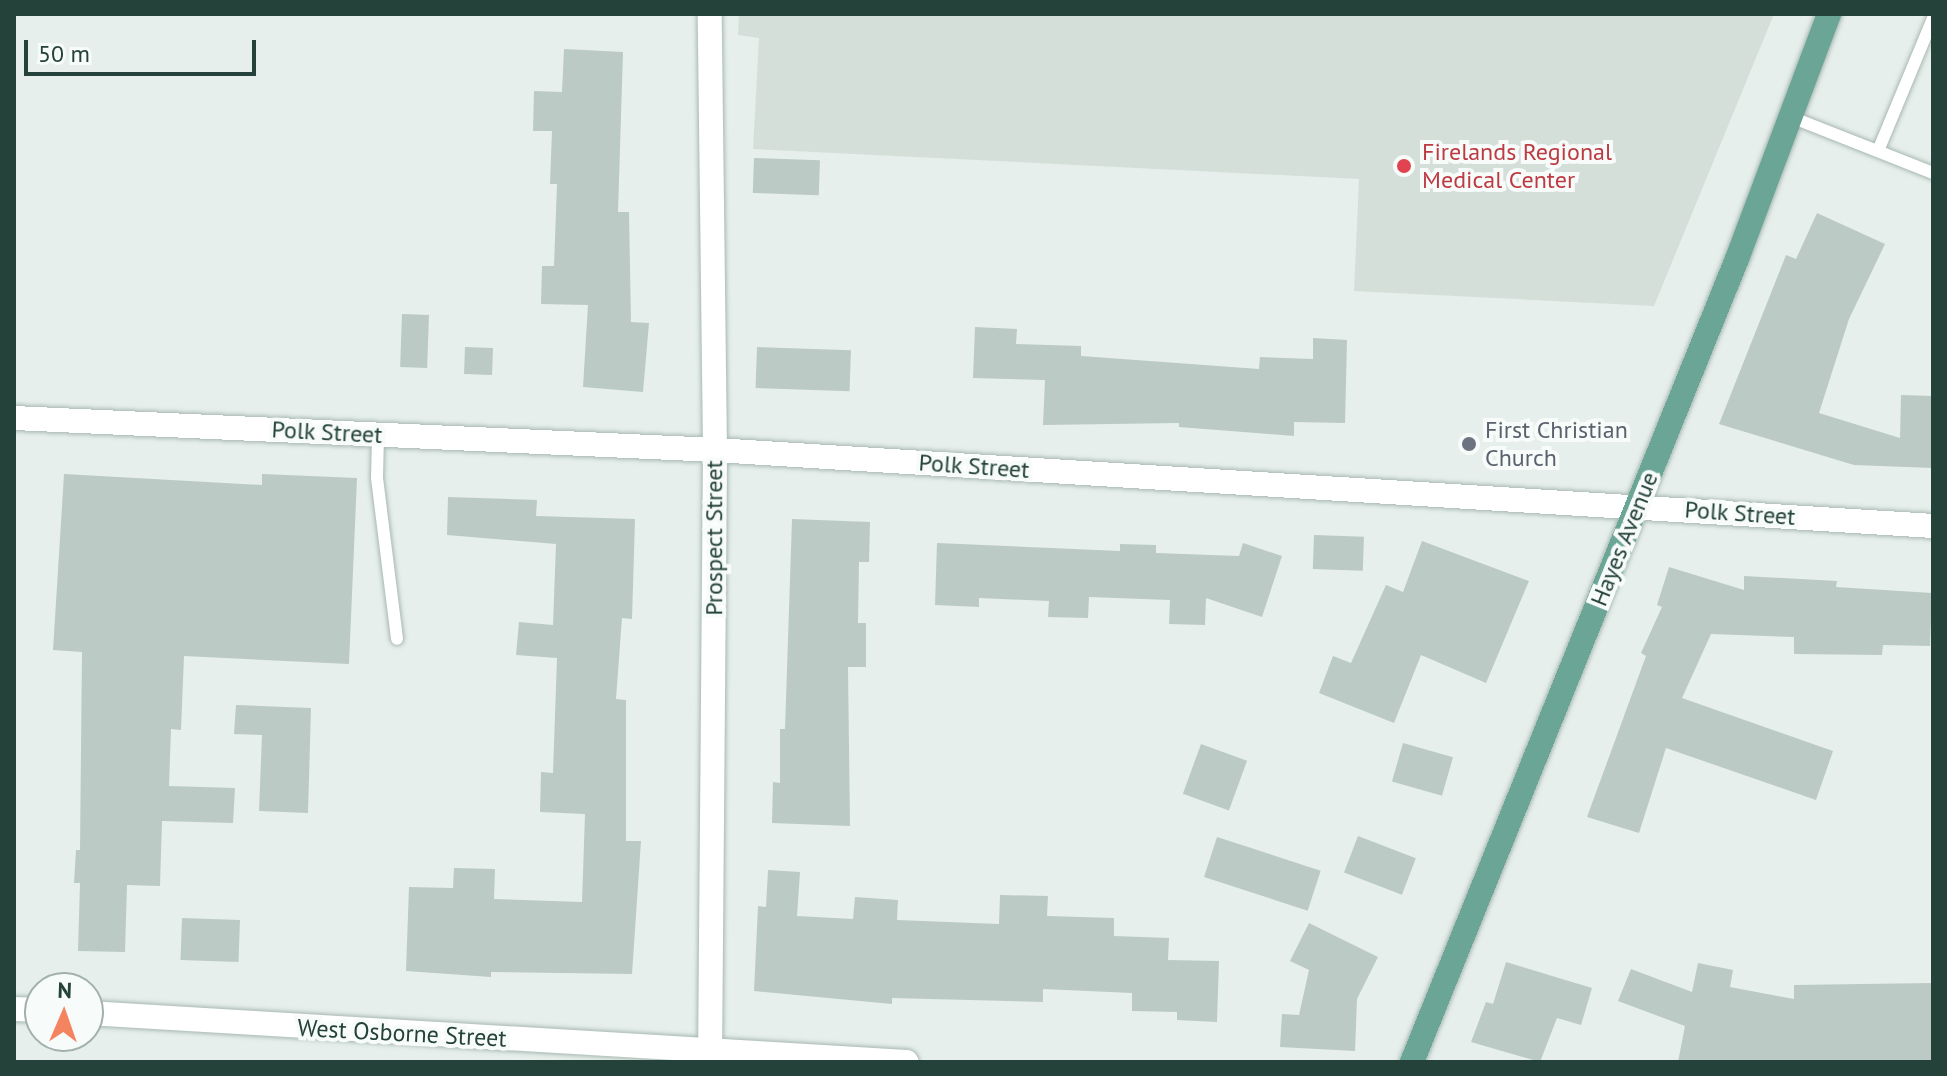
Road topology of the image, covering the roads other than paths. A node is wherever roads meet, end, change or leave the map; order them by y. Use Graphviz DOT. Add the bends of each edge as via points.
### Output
graph roads {
  1 [pos="710,14"];
  2 [pos="1829,14"];
  3 [pos="1931,24"];
  4 [pos="1791,117"];
  5 [pos="1878,151"];
  6 [pos="1933,173"];
  7 [pos="14,418"];
  8 [pos="378,435"];
  9 [pos="715,450"];
  10 [pos="1637,506"];
  11 [pos="1933,526"];
  12 [pos="397,639"];
  13 [pos="104,1014"];
  14 [pos="710,1056"];
  15 [pos="907,1062"];
  16 [pos="1412,1062"];
  1 -- 9 [label="street, Prospect Street"];
  2 -- 4 [label="main road, Hayes Avenue"];
  3 -- 5 [label="lane"];
  4 -- 5 [label="lane"];
  4 -- 10 [label="main road, Hayes Avenue"];
  5 -- 6 [label="lane"];
  7 -- 8 [label="street, Polk Street"];
  8 -- 9 [label="street, Polk Street"];
  8 -- 12 [label="lane" via="377,478"];
  9 -- 10 [label="street, Polk Street"];
  9 -- 14 [label="street, Prospect Street"];
  10 -- 11 [label="street, Polk Street"];
  10 -- 16 [label="main road, Hayes Avenue"];
  13 -- 14 [label="street, West Osborne Street"];
  14 -- 15 [label="street, West Osborne Street"];
}
